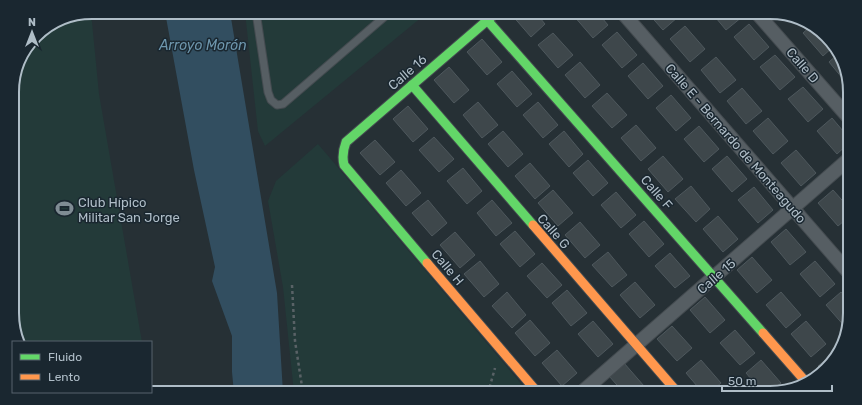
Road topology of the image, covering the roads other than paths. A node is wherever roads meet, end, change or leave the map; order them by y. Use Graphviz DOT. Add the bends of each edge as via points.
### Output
graph roads {
  1 [pos="257,19"];
  2 [pos="382,19"];
  3 [pos="628,19"];
  4 [pos="762,19"];
  5 [pos="488,20"];
  6 [pos="412,85"];
  7 [pos="843,111"];
  8 [pos="342,157"];
  9 [pos="843,164"];
  10 [pos="792,208"];
  11 [pos="843,266"];
  12 [pos="714,277"];
  13 [pos="636,345"];
  14 [pos="802,378"];
  15 [pos="532,386"];
  16 [pos="589,386"];
  17 [pos="672,386"];
  1 -- 2 [label="lane" via="268,92 271,100 277,105 283,104"];
  3 -- 10 [label="street, Calle E - Bernardo de Monteagudo"];
  4 -- 7 [label="street, Calle D"];
  5 -- 6 [label="street, Calle 16"];
  5 -- 12 [label="street, Calle F"];
  6 -- 8 [label="street, Calle 16" via="346,142"];
  6 -- 13 [label="street, Calle G"];
  8 -- 15 [label="street, Calle H" via="344,165"];
  9 -- 10 [label="street, Calle 15"];
  10 -- 11 [label="street, Calle E - Bernardo de Monteagudo"];
  10 -- 12 [label="street, Calle 15"];
  12 -- 13 [label="street, Calle 15"];
  12 -- 14 [label="street, Calle F"];
  13 -- 16 [label="street, Calle 15"];
  13 -- 17 [label="street, Calle G"];
}
